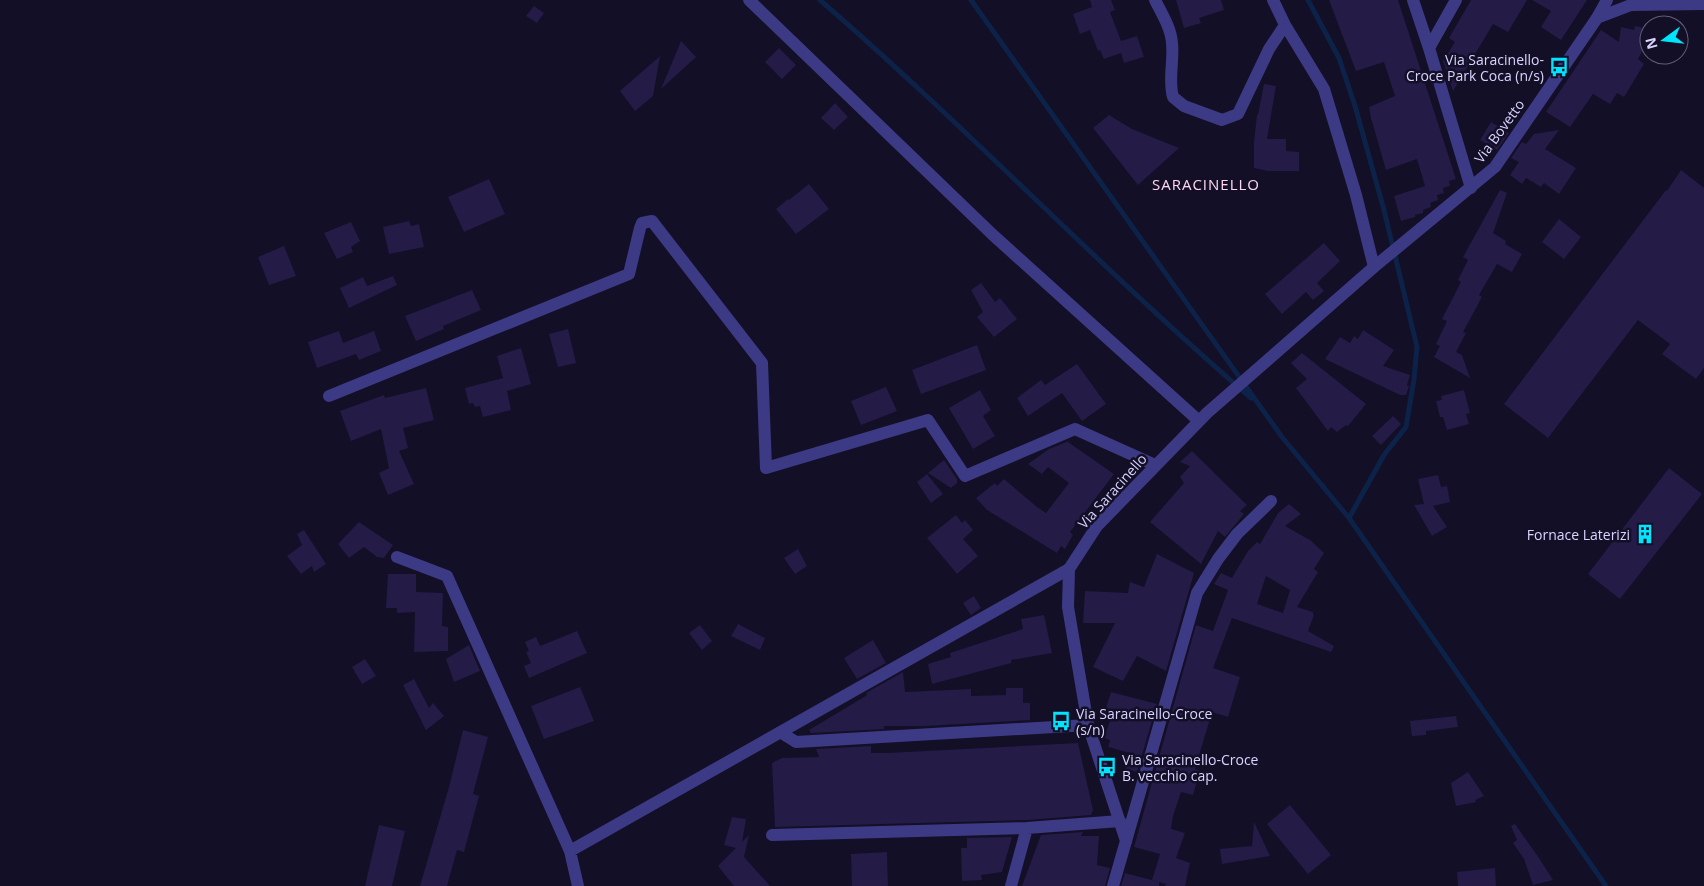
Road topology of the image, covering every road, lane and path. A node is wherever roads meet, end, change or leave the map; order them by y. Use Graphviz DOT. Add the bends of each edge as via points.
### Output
graph roads {
  1 [pos="749,0"];
  2 [pos="1155,0"];
  3 [pos="1272,0"];
  4 [pos="1413,0"];
  5 [pos="1456,0"];
  6 [pos="1607,0"];
  7 [pos="1704,4"];
  8 [pos="1597,18"];
  9 [pos="1285,25"];
  10 [pos="1429,48"];
  11 [pos="1471,188"];
  12 [pos="1378,264"];
  13 [pos="329,396"];
  14 [pos="1203,417"];
  15 [pos="1155,465"];
  16 [pos="1271,501"];
  17 [pos="397,557"];
  18 [pos="1069,569"];
  19 [pos="1088,725"];
  20 [pos="780,732"];
  21 [pos="1120,821"];
  22 [pos="1027,828"];
  23 [pos="772,835"];
  24 [pos="1126,841"];
  25 [pos="570,851"];
  26 [pos="578,886"];
  27 [pos="1010,886"];
  28 [pos="1113,886"];
  1 -- 14 [label="street" via="994,235"];
  2 -- 9 [label="street" via="1170,30 1170,86 1173,97 1184,106 1222,120 1238,114 1269,48"];
  3 -- 9 [label="street"];
  4 -- 10 [label="street"];
  5 -- 10 [label="street"];
  6 -- 8 [label="street, Via Bovetto"];
  7 -- 8 [label="street" via="1630,5"];
  8 -- 11 [label="street, Via Bovetto" via="1495,167"];
  9 -- 12 [label="street" via="1324,88"];
  10 -- 11 [label="street"];
  11 -- 12 [label="street, Via Bovetto"];
  12 -- 14 [label="street, Via Saracinello"];
  13 -- 15 [label="street" via="629,274 642,223 652,221 762,363 766,468 928,420 965,476 1075,428"];
  14 -- 15 [label="street, Via Saracinello"];
  15 -- 18 [label="street, Via Saracinello" via="1097,526"];
  16 -- 24 [label="street" via="1237,534 1197,593"];
  17 -- 25 [label="street" via="446,576"];
  18 -- 19 [label="street" via="1068,608"];
  18 -- 20 [label="street"];
  19 -- 20 [label="street" via="796,742"];
  19 -- 21 [label="street"];
  20 -- 25 [label="street"];
  21 -- 22 [label="street"];
  21 -- 24 [label="street"];
  22 -- 23 [label="street"];
  22 -- 27 [label="street"];
  24 -- 28 [label="street"];
  25 -- 26 [label="street"];
}
